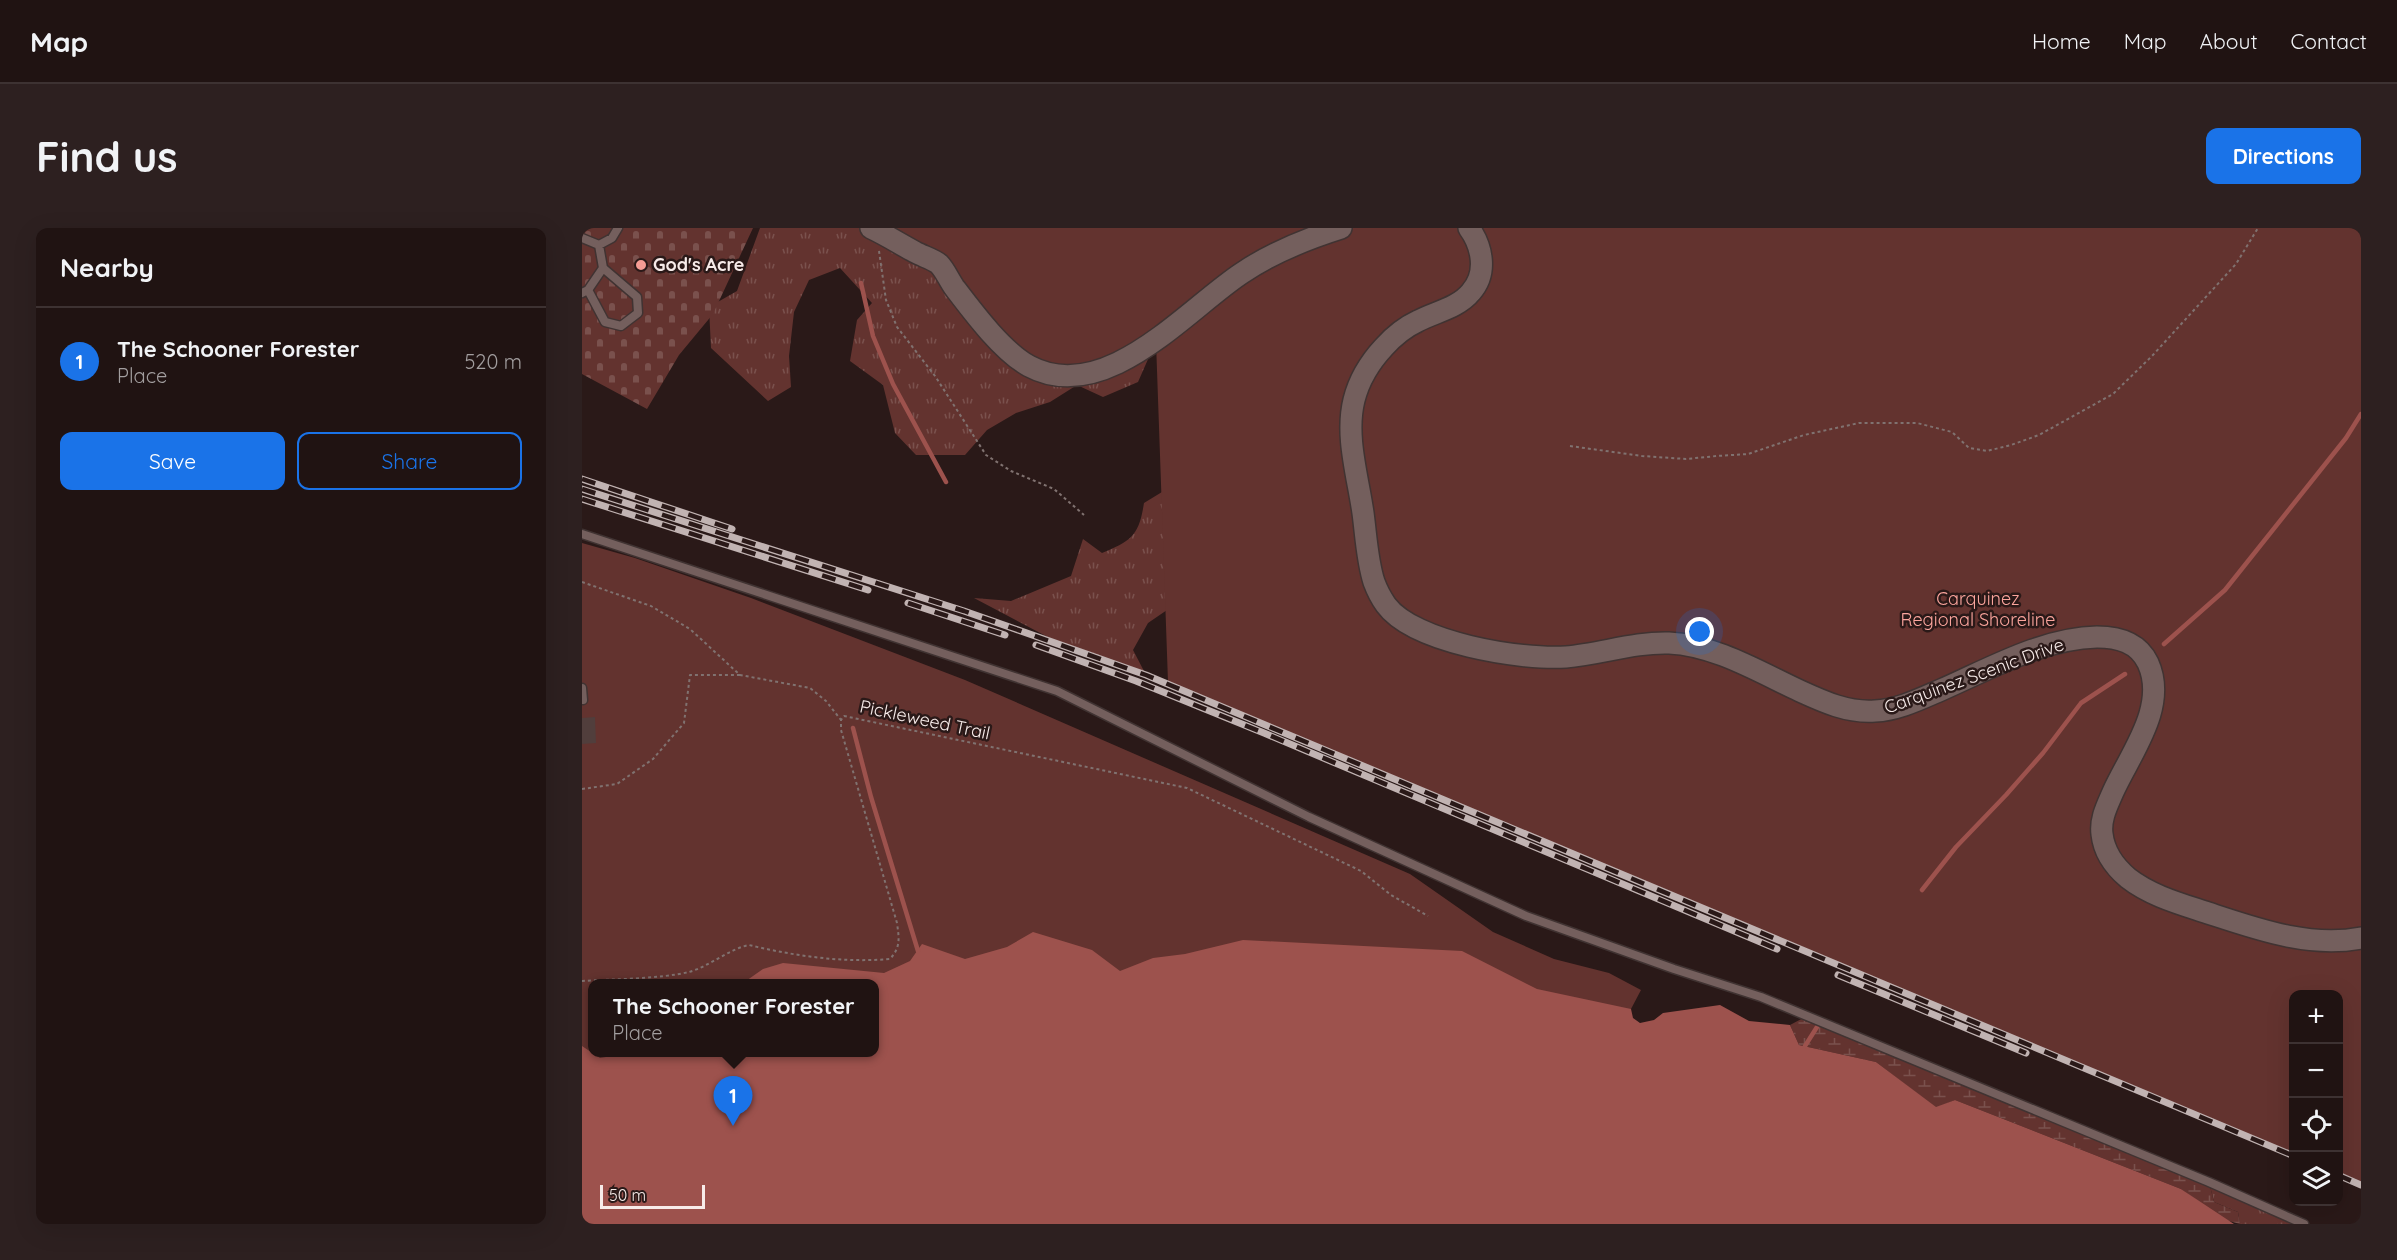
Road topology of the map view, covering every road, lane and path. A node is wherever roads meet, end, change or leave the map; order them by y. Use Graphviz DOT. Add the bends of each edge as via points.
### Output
graph roads {
  1 [pos="618,228"];
  2 [pos="1341,228"];
  3 [pos="1469,228"];
  4 [pos="2258,228"];
  5 [pos="879,232"];
  6 [pos="582,238"];
  7 [pos="599,245"];
  8 [pos="603,268"];
  9 [pos="585,292"];
  10 [pos="1570,446"];
  11 [pos="1084,515"];
  12 [pos="582,534"];
  13 [pos="582,582"];
  14 [pos="740,675"];
  15 [pos="582,688"];
  16 [pos="583,700"];
  17 [pos="841,720"];
  18 [pos="582,789"];
  19 [pos="1428,916"];
  20 [pos="2361,938"];
  21 [pos="606,979"];
  22 [pos="2304,1224"];
  1 -- 7 [label="lane" via="612,238"];
  2 -- 5 [label="street" via="1271,255 1140,351 1121,362 1080,374 1045,372 1016,357 955,288 914,251"];
  3 -- 20 [label="street, Carquinez Scenic Drive" via="1482,256 1478,283 1459,303 1418,321 1388,343 1368,368 1353,406 1354,451 1373,579 1385,604 1405,624 1455,642 1547,658 1650,644 1683,644 1729,659 1833,705 1862,712 1895,708 2056,644 2081,638 2120,639 2133,644 2144,656 2155,695 2149,718 2102,820 2102,838 2111,860 2143,888 2241,924 2311,940"];
  4 -- 10 [label="path" via="2236,264 2114,394 2039,435 2011,445 1987,451 1969,448 1952,432 1917,423 1859,423 1804,435 1748,454 1686,459"];
  5 -- 11 [label="path" via="886,300 897,327 935,376 986,455 1011,471 1054,489"];
  6 -- 7 [label="lane"];
  7 -- 8 [label="lane"];
  8 -- 9 [label="lane"];
  8 -- 9 [label="lane" via="637,297 638,313 621,326 605,322"];
  12 -- 22 [label="lane" via="1057,691 1309,817 1526,916 1772,1001"];
  13 -- 14 [label="path" via="651,606 690,629"];
  14 -- 17 [label="path" via="810,688"];
  14 -- 18 [label="path" via="690,675 684,723 652,759 617,784"];
  15 -- 16 [label="lane"];
  17 -- 19 [label="path, Pickleweed Trail" via="844,716 1186,788 1361,871 1390,895"];
  17 -- 21 [label="path, Pickleweed Trail" via="897,923 900,940 890,959 803,957 748,945 689,972"];
}
